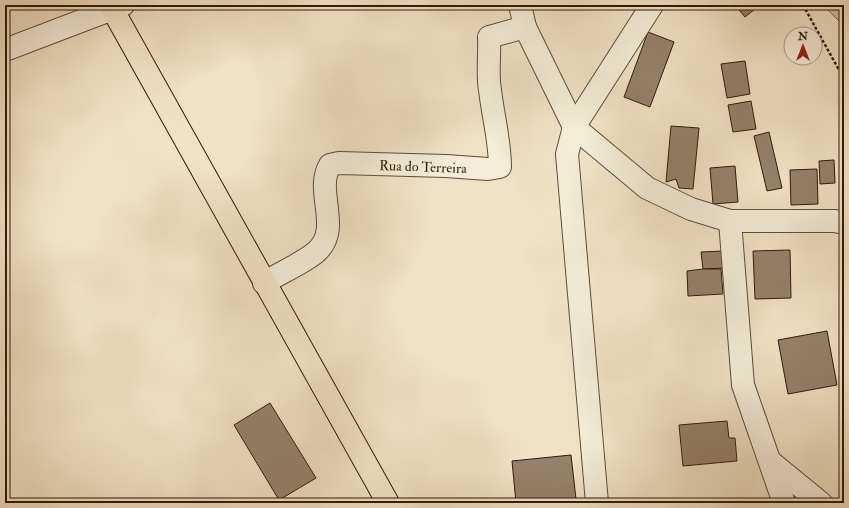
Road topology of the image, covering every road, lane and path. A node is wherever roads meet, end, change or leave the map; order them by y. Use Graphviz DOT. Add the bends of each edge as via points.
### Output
graph roads {
  1 [pos="520,5"];
  2 [pos="652,5"];
  3 [pos="803,5"];
  4 [pos="115,6"];
  5 [pos="525,27"];
  6 [pos="5,50"];
  7 [pos="844,75"];
  8 [pos="574,127"];
  9 [pos="730,221"];
  10 [pos="844,223"];
  11 [pos="264,283"];
  12 [pos="772,463"];
  13 [pos="388,503"];
  14 [pos="597,503"];
  15 [pos="784,503"];
  16 [pos="821,503"];
  1 -- 5 [label="street"];
  2 -- 8 [label="street"];
  3 -- 7 [label="path"];
  4 -- 6 [label="street"];
  4 -- 11 [label="main road"];
  5 -- 8 [label="street"];
  5 -- 11 [label="street, Rua do Terreira" via="490,37 489,88 500,147 500,167 488,169 339,163 330,165 325,174 328,233 317,251"];
  8 -- 9 [label="street" via="647,188 691,209"];
  8 -- 14 [label="street" via="567,154"];
  9 -- 10 [label="street"];
  9 -- 12 [label="street" via="743,385"];
  11 -- 13 [label="main road"];
  12 -- 15 [label="street"];
  12 -- 16 [label="street"];
}
